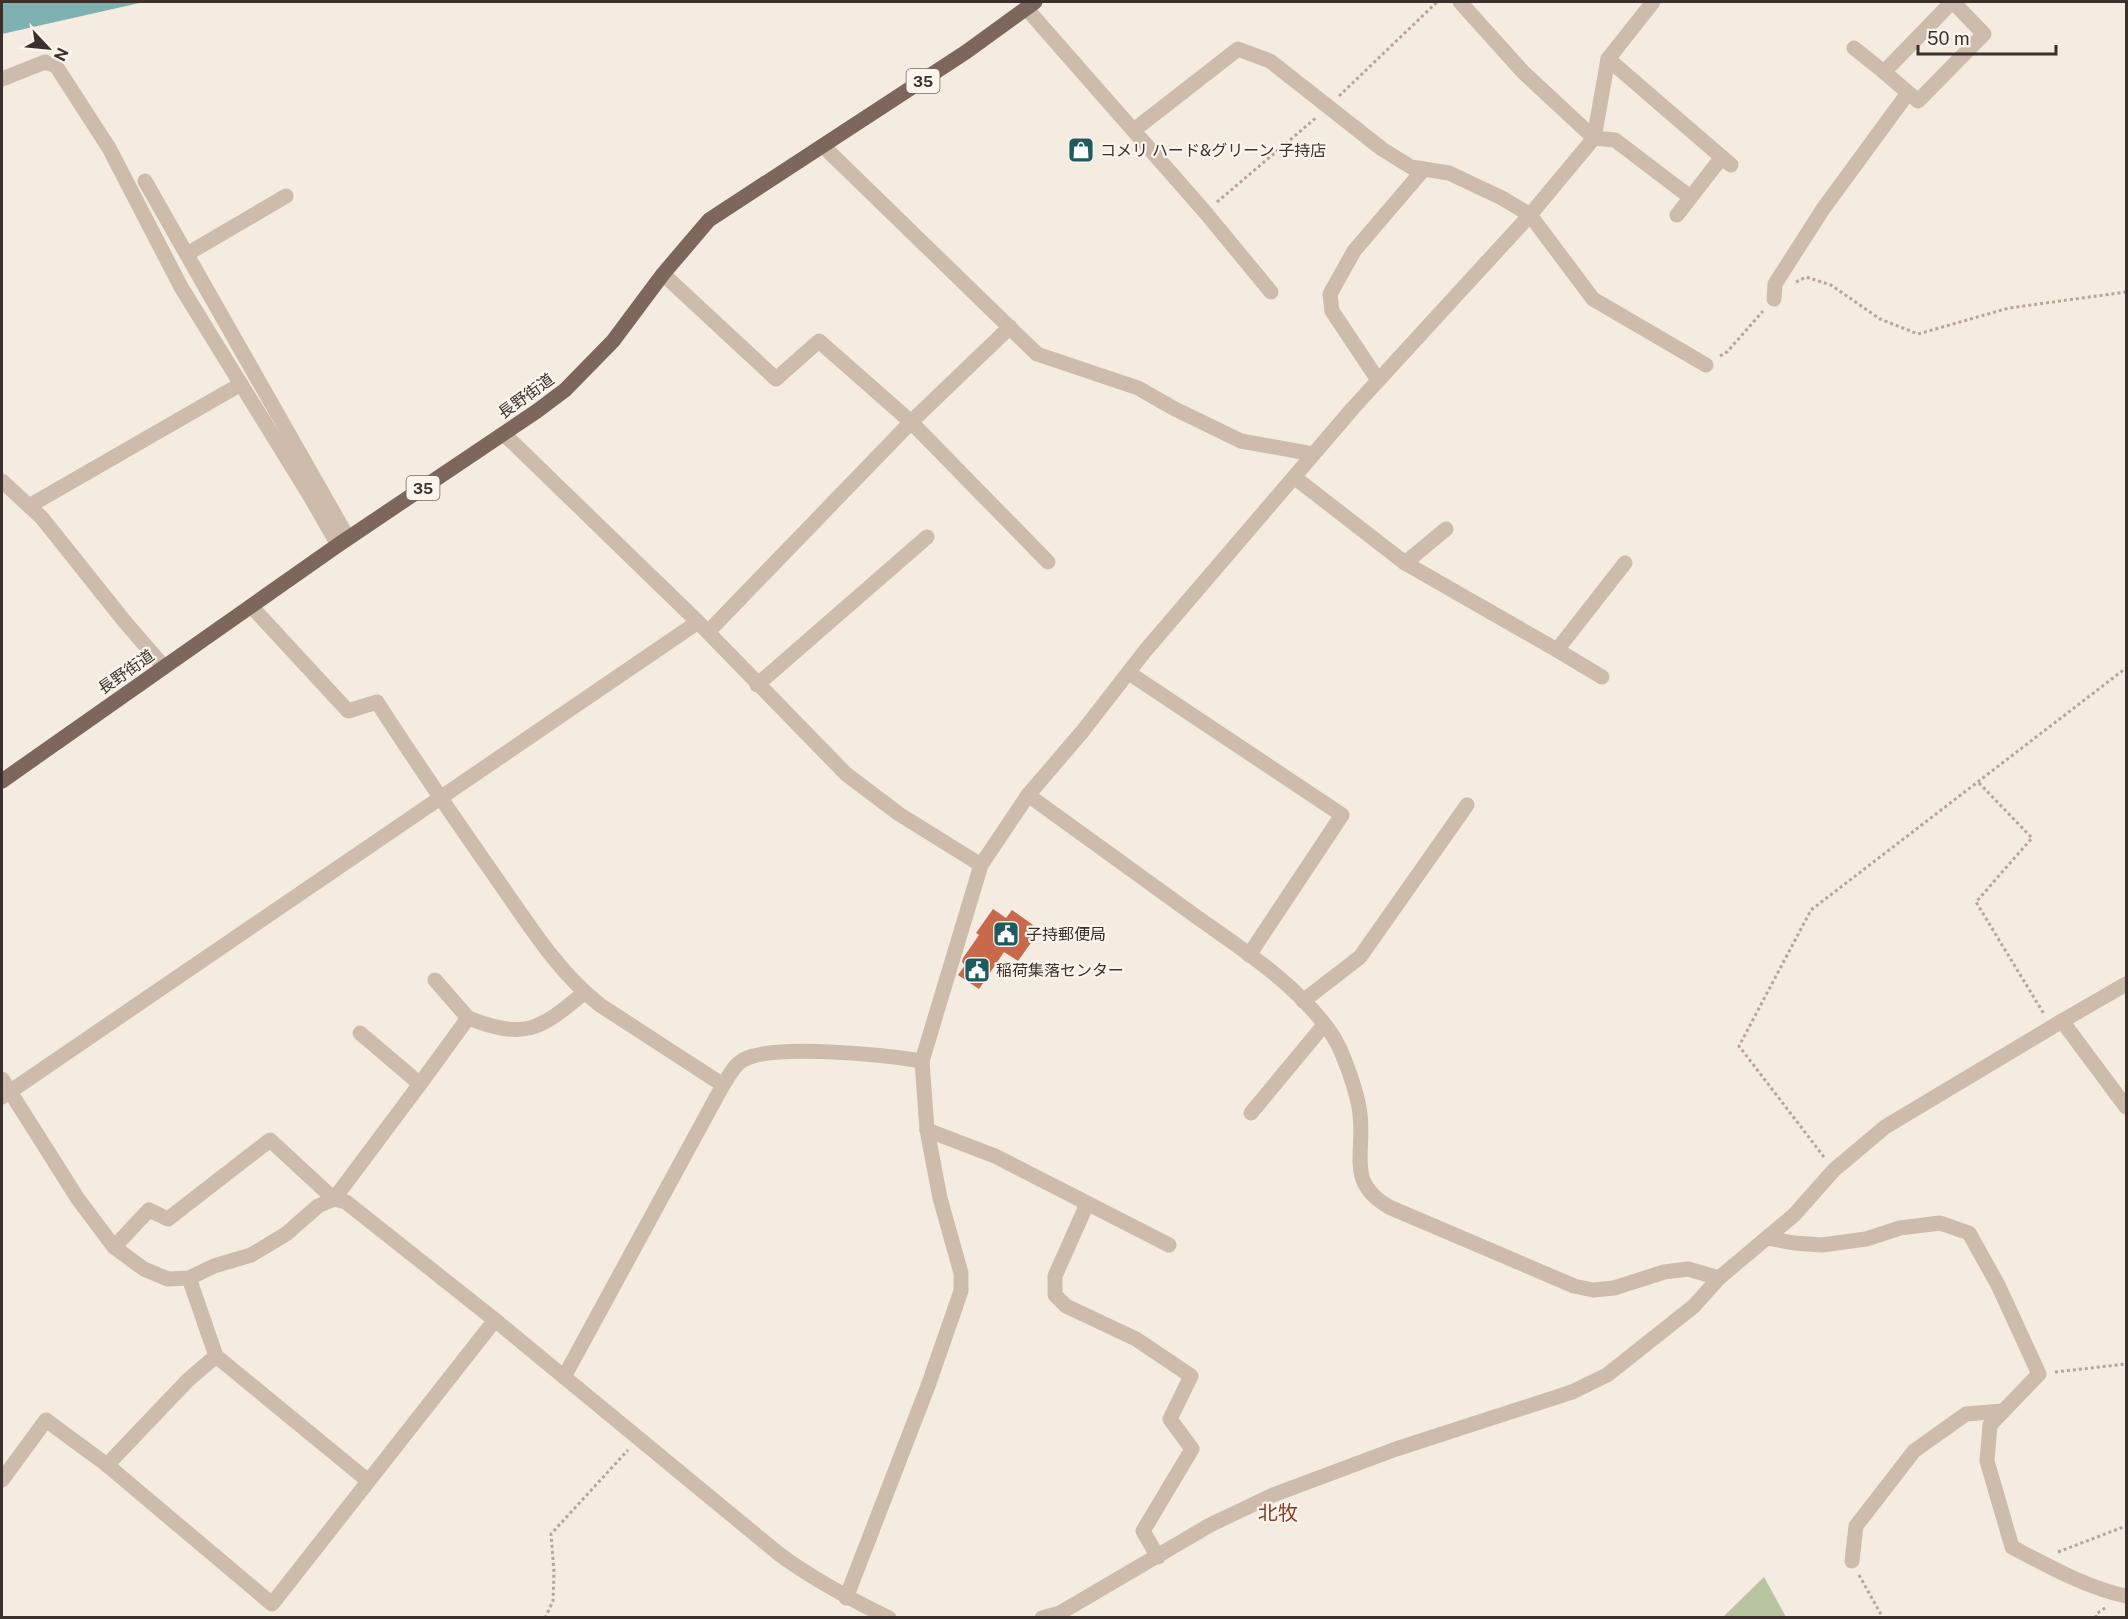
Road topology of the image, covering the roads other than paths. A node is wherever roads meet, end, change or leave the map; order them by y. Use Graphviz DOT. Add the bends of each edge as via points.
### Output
graph roads {
  1 [pos="1460,2"];
  2 [pos="1653,2"];
  3 [pos="1953,2"];
  4 [pos="1031,5"];
  5 [pos="1854,48"];
  6 [pos="1608,59"];
  7 [pos="1884,72"];
  8 [pos="2,79"];
  9 [pos="1908,93"];
  10 [pos="1134,130"];
  11 [pos="1594,138"];
  12 [pos="823,146"];
  13 [pos="1424,169"];
  14 [pos="145,181"];
  15 [pos="286,196"];
  16 [pos="1690,197"];
  17 [pos="1530,215"];
  18 [pos="1677,215"];
  19 [pos="166,218"];
  20 [pos="151,228"];
  21 [pos="187,254"];
  22 [pos="663,273"];
  23 [pos="1271,292"];
  24 [pos="1774,299"];
  25 [pos="228,327"];
  26 [pos="1010,327"];
  27 [pos="215,339"];
  28 [pos="1706,365"];
  29 [pos="1378,380"];
  30 [pos="241,384"];
  31 [pos="277,413"];
  32 [pos="264,422"];
  33 [pos="911,422"];
  34 [pos="504,434"];
  35 [pos="1313,454"];
  36 [pos="1294,477"];
  37 [pos="5,488"];
  38 [pos="315,492"];
  39 [pos="29,506"];
  40 [pos="1446,529"];
  41 [pos="927,537"];
  42 [pos="343,541"];
  43 [pos="1048,562"];
  44 [pos="1405,563"];
  45 [pos="1625,563"];
  46 [pos="251,606"];
  47 [pos="703,627"];
  48 [pos="1557,650"];
  49 [pos="164,667"];
  50 [pos="1129,673"];
  51 [pos="1602,677"];
  52 [pos="758,685"];
  53 [pos="2,781"];
  54 [pos="1028,795"];
  55 [pos="440,799"];
  56 [pos="1467,805"];
  57 [pos="981,865"];
  58 [pos="1249,955"];
  59 [pos="435,981"];
  60 [pos="2127,984"];
  61 [pos="584,993"];
  62 [pos="1303,1000"];
  63 [pos="468,1018"];
  64 [pos="2057,1024"];
  65 [pos="1324,1025"];
  66 [pos="360,1033"];
  67 [pos="922,1060"];
  68 [pos="420,1084"];
  69 [pos="723,1085"];
  70 [pos="4,1089"];
  71 [pos="2127,1107"];
  72 [pos="1251,1113"];
  73 [pos="927,1130"];
  74 [pos="334,1198"];
  75 [pos="1087,1204"];
  76 [pos="1767,1238"];
  77 [pos="1169,1245"];
  78 [pos="114,1247"];
  79 [pos="189,1278"];
  80 [pos="1719,1278"];
  81 [pos="495,1320"];
  82 [pos="216,1356"];
  83 [pos="564,1377"];
  84 [pos="2003,1411"];
  85 [pos="107,1464"];
  86 [pos="2,1480"];
  87 [pos="368,1480"];
  88 [pos="1158,1557"];
  89 [pos="1852,1561"];
  90 [pos="2127,1596"];
  91 [pos="846,1598"];
  92 [pos="890,1617"];
  93 [pos="1042,1617"];
  1 -- 11 [label="street" via="1523,72"];
  2 -- 6 [label="street"];
  3 -- 7 [label="street"];
  3 -- 9 [label="street" via="1984,34 1918,101"];
  4 -- 10 [label="street"];
  4 -- 12 [label="main road, 長野街道 / 35"];
  5 -- 7 [label="street"];
  6 -- 11 [label="street"];
  6 -- 16 [label="street" via="1726,161"];
  7 -- 9 [label="street"];
  8 -- 20 [label="street" via="45,62 56,66 109,148"];
  9 -- 24 [label="street" via="1823,209 1775,284"];
  10 -- 13 [label="street" via="1238,49 1270,61 1382,149 1411,167"];
  10 -- 23 [label="street"];
  11 -- 16 [label="street" via="1615,140"];
  11 -- 17 [label="street"];
  12 -- 22 [label="main road, 長野街道 / 35" via="709,220"];
  12 -- 26 [label="street"];
  13 -- 17 [label="street" via="1449,173"];
  13 -- 29 [label="street" via="1354,251 1330,294 1332,311"];
  14 -- 19 [label="street"];
  15 -- 21 [label="street"];
  16 -- 18 [label="street"];
  17 -- 28 [label="street" via="1593,299"];
  17 -- 29 [label="street"];
  19 -- 20 [label="street"];
  19 -- 21 [label="street"];
  20 -- 27 [label="street" via="181,287"];
  21 -- 25 [label="street"];
  22 -- 33 [label="street" via="776,379 819,341"];
  22 -- 34 [label="main road, 長野街道 / 35" via="614,340 588,368 565,390"];
  25 -- 27 [label="street"];
  25 -- 31 [label="street"];
  26 -- 33 [label="street"];
  26 -- 35 [label="street" via="1036,354 1137,388 1241,441"];
  27 -- 30 [label="street"];
  29 -- 35 [label="street"];
  30 -- 32 [label="street"];
  30 -- 39 [label="street"];
  31 -- 32 [label="street"];
  31 -- 38 [label="street"];
  32 -- 38 [label="street"];
  33 -- 43 [label="street"];
  33 -- 47 [label="street"];
  34 -- 42 [label="main road, 長野街道 / 35"];
  34 -- 47 [label="street"];
  35 -- 36 [label="street"];
  36 -- 44 [label="street"];
  36 -- 50 [label="street"];
  37 -- 39 [label="street"];
  38 -- 42 [label="street"];
  39 -- 49 [label="street"];
  40 -- 44 [label="street"];
  41 -- 52 [label="street"];
  42 -- 46 [label="main road, 長野街道 / 35"];
  44 -- 48 [label="street"];
  45 -- 48 [label="street"];
  46 -- 49 [label="main road, 長野街道 / 35"];
  46 -- 55 [label="street" via="348,711 377,702"];
  47 -- 52 [label="street"];
  47 -- 55 [label="street"];
  48 -- 51 [label="street"];
  49 -- 53 [label="main road, 長野街道 / 35"];
  50 -- 54 [label="street"];
  50 -- 58 [label="street" via="1342,815"];
  52 -- 57 [label="street" via="846,774 899,814"];
  54 -- 57 [label="street"];
  54 -- 58 [label="street"];
  55 -- 61 [label="street" via="549,953"];
  55 -- 70 [label="street"];
  56 -- 62 [label="street" via="1360,957"];
  57 -- 67 [label="street"];
  58 -- 62 [label="street" via="1286,981"];
  59 -- 63 [label="street"];
  60 -- 64 [label="street"];
  61 -- 63 [label="street" via="541,1025 519,1031 491,1027"];
  61 -- 69 [label="street"];
  62 -- 65 [label="street"];
  63 -- 68 [label="street"];
  64 -- 71 [label="street"];
  64 -- 76 [label="street" via="1885,1127 1834,1170 1794,1215"];
  65 -- 72 [label="street"];
  65 -- 80 [label="street" via="1347,1067 1360,1114 1361,1176 1376,1199 1574,1286 1593,1290 1614,1288 1664,1272 1689,1269"];
  66 -- 68 [label="street"];
  67 -- 69 [label="street" via="852,1053 773,1052 742,1060"];
  67 -- 73 [label="street"];
  68 -- 74 [label="street"];
  69 -- 83 [label="street"];
  70 -- 78 [label="street"];
  73 -- 75 [label="street" via="995,1156"];
  73 -- 91 [label="street" via="962,1291"];
  74 -- 78 [label="street" via="270,1140 168,1220 148,1210"];
  74 -- 79 [label="street" via="251,1255"];
  74 -- 81 [label="street" via="346,1202"];
  75 -- 77 [label="street"];
  75 -- 88 [label="street" via="1055,1276 1055,1295 1066,1306 1136,1339 1191,1376 1170,1419 1192,1449 1143,1531"];
  76 -- 80 [label="street"];
  76 -- 84 [label="street" via="1822,1245 1940,1223 1969,1233 2039,1374"];
  78 -- 79 [label="street" via="144,1269 168,1279"];
  79 -- 82 [label="street"];
  80 -- 88 [label="street" via="1694,1306 1607,1375 1572,1392 1396,1449 1273,1495 1210,1525"];
  81 -- 83 [label="street"];
  81 -- 87 [label="street"];
  82 -- 85 [label="street"];
  82 -- 87 [label="street"];
  83 -- 91 [label="street" via="779,1554"];
  84 -- 89 [label="street" via="1966,1414 1914,1451 1856,1526"];
  84 -- 90 [label="street" via="1990,1425 1987,1461 2012,1547 2104,1590"];
  85 -- 86 [label="street" via="46,1420"];
  85 -- 87 [label="street" via="272,1604"];
  88 -- 93 [label="street" via="1060,1613"];
  91 -- 92 [label="street"];
}
